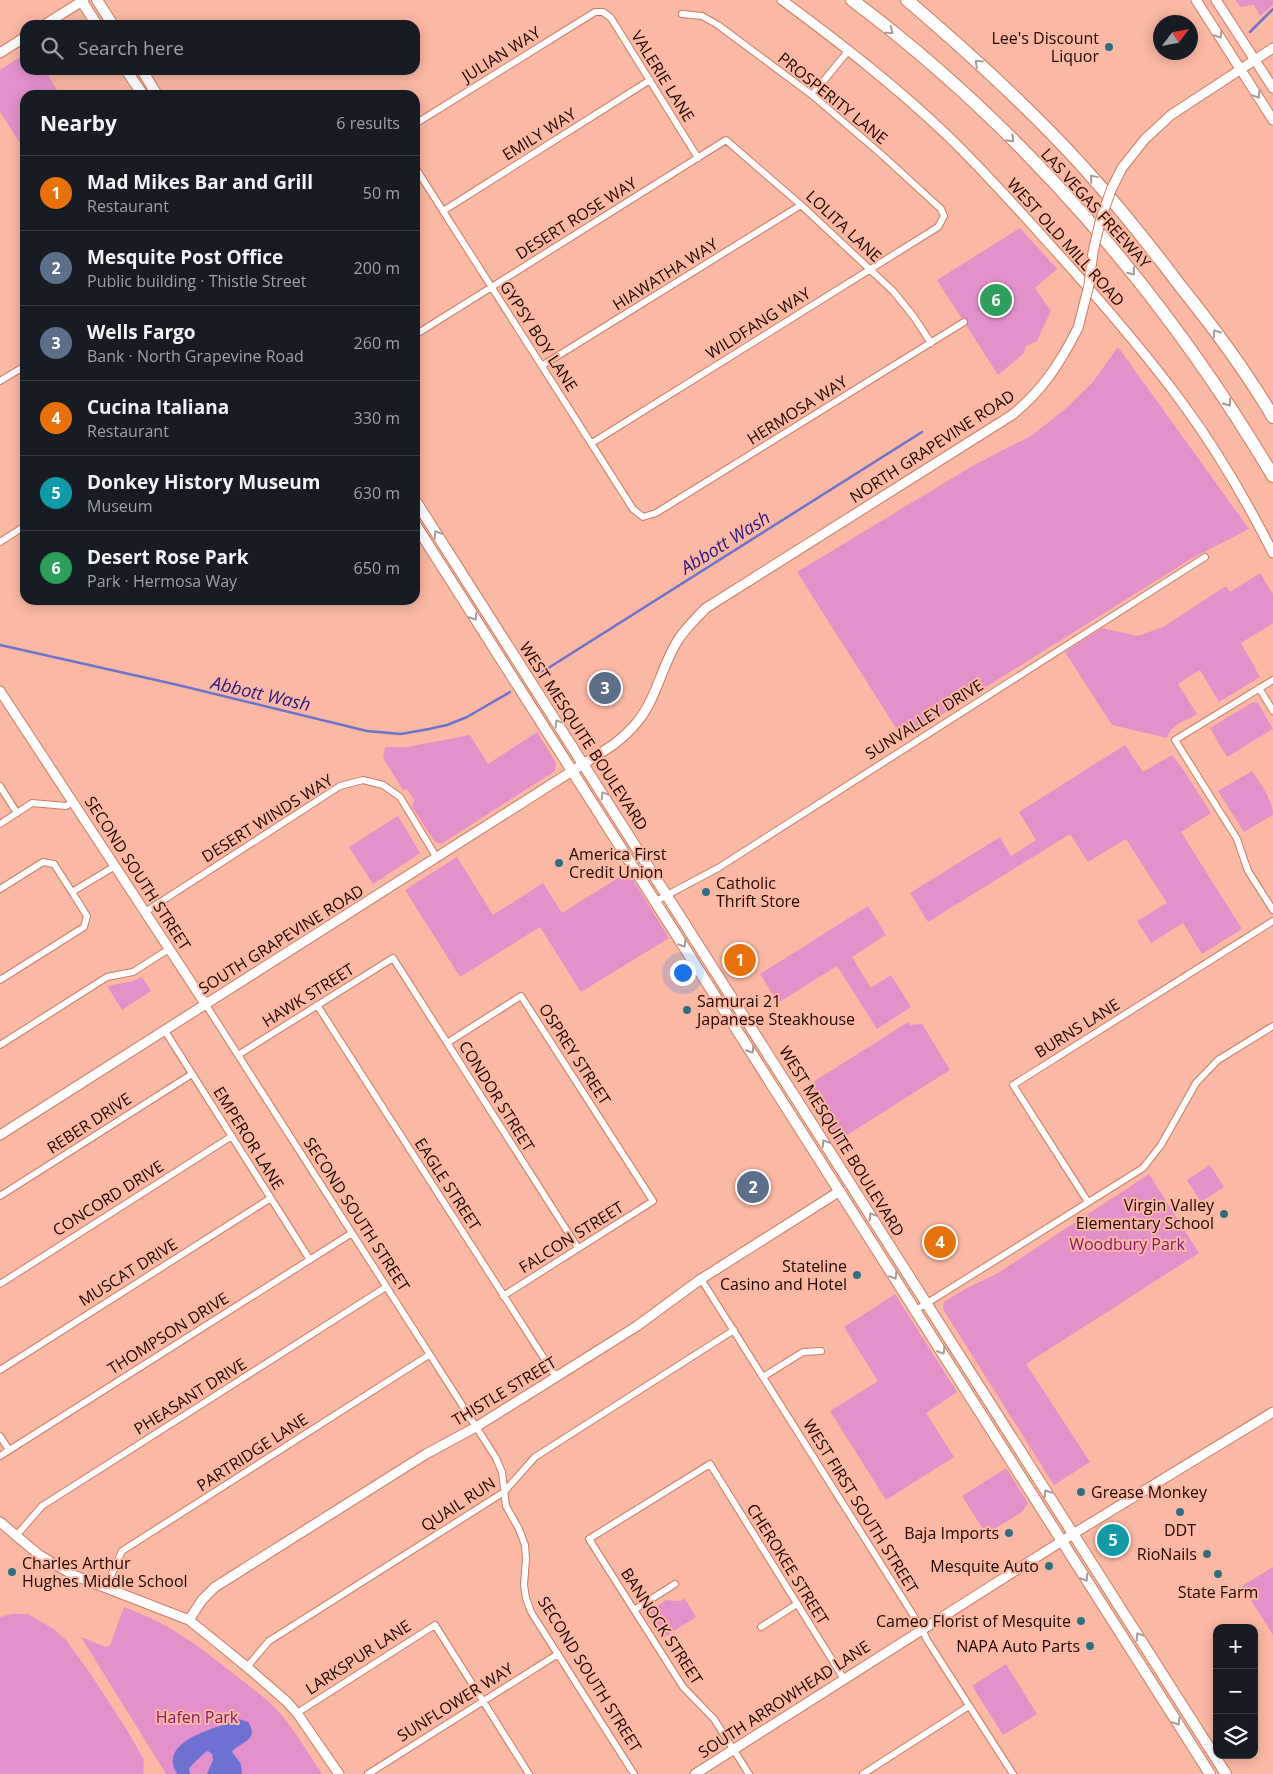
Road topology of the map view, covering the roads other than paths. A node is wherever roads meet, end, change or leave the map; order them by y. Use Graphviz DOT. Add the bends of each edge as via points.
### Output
graph roads {
  1 [pos="82,0"];
  2 [pos="97,0"];
  3 [pos="782,0"];
  4 [pos="852,0"];
  5 [pos="907,0"];
  6 [pos="1196,0"];
  7 [pos="1216,0"];
  8 [pos="603,12"];
  9 [pos="682,14"];
  10 [pos="52,20"];
  11 [pos="94,20"];
  12 [pos="110,20"];
  13 [pos="20,40"];
  14 [pos="1273,48"];
  15 [pos="849,50"];
  16 [pos="0,53"];
  17 [pos="1256,60"];
  18 [pos="1241,70"];
  19 [pos="129,75"];
  20 [pos="145,75"];
  21 [pos="650,80"];
  22 [pos="1273,88"];
  23 [pos="139,90"];
  24 [pos="155,90"];
  25 [pos="812,96"];
  26 [pos="1273,120"];
  27 [pos="420,121"];
  28 [pos="726,140"];
  29 [pos="698,158"];
  30 [pos="420,175"];
  31 [pos="801,205"];
  32 [pos="443,211"];
  33 [pos="938,227"];
  34 [pos="871,270"];
  35 [pos="491,287"];
  36 [pos="964,322"];
  37 [pos="420,332"];
  38 [pos="931,343"];
  39 [pos="542,365"];
  40 [pos="20,369"];
  41 [pos="0,382"];
  42 [pos="1273,416"];
  43 [pos="592,442"];
  44 [pos="1273,476"];
  45 [pos="420,508"];
  46 [pos="643,518"];
  47 [pos="20,529"];
  48 [pos="420,532"];
  49 [pos="0,542"];
  50 [pos="1273,553"];
  51 [pos="1205,557"];
  52 [pos="459,569"];
  53 [pos="448,576"];
  54 [pos="1273,680"];
  55 [pos="1259,688"];
  56 [pos="0,691"];
  57 [pos="1273,711"];
  58 [pos="579,768"];
  59 [pos="0,786"];
  60 [pos="73,802"];
  61 [pos="17,813"];
  62 [pos="0,824"];
  63 [pos="437,858"];
  64 [pos="115,866"];
  65 [pos="0,889"];
  66 [pos="72,892"];
  67 [pos="667,894"];
  68 [pos="656,901"];
  69 [pos="1273,910"];
  70 [pos="145,912"];
  71 [pos="1273,921"];
  72 [pos="170,949"];
  73 [pos="393,958"];
  74 [pos="707,958"];
  75 [pos="697,964"];
  76 [pos="0,980"];
  77 [pos="206,1005"];
  78 [pos="317,1005"];
  79 [pos="1273,1026"];
  80 [pos="165,1031"];
  81 [pos="447,1044"];
  82 [pos="0,1045"];
  83 [pos="238,1055"];
  84 [pos="192,1074"];
  85 [pos="0,1135"];
  86 [pos="232,1136"];
  87 [pos="852,1184"];
  88 [pos="840,1191"];
  89 [pos="0,1196"];
  90 [pos="271,1198"];
  91 [pos="653,1201"];
  92 [pos="1088,1202"];
  93 [pos="352,1233"];
  94 [pos="578,1248"];
  95 [pos="310,1260"];
  96 [pos="701,1279"];
  97 [pos="0,1284"];
  98 [pos="386,1287"];
  99 [pos="503,1296"];
  100 [pos="927,1303"];
  101 [pos="916,1310"];
  102 [pos="734,1330"];
  103 [pos="820,1351"];
  104 [pos="430,1355"];
  105 [pos="0,1370"];
  106 [pos="556,1377"];
  107 [pos="763,1377"];
  108 [pos="1273,1412"];
  109 [pos="476,1427"];
  110 [pos="0,1436"];
  111 [pos="9,1450"];
  112 [pos="0,1456"];
  113 [pos="504,1492"];
  114 [pos="0,1522"];
  115 [pos="16,1536"];
  116 [pos="1068,1538"];
  117 [pos="589,1539"];
  118 [pos="675,1584"];
  119 [pos="106,1587"];
  120 [pos="797,1604"];
  121 [pos="634,1610"];
  122 [pos="189,1620"];
  123 [pos="761,1627"];
  124 [pos="922,1629"];
  125 [pos="558,1654"];
  126 [pos="246,1666"];
  127 [pos="844,1679"];
  128 [pos="483,1701"];
  129 [pos="969,1706"];
  130 [pos="297,1713"];
  131 [pos="733,1749"];
  132 [pos="1224,1773"];
  133 [pos="339,1774"];
  134 [pos="368,1774"];
  135 [pos="529,1774"];
  136 [pos="634,1774"];
  137 [pos="695,1774"];
  138 [pos="749,1774"];
  139 [pos="862,1774"];
  140 [pos="1013,1774"];
  141 [pos="1210,1774"];
  1 -- 10 [label="street"];
  1 -- 11 [label="main road"];
  2 -- 12 [label="main road"];
  3 -- 15 [label="street, WEST OLD MILL ROAD"];
  4 -- 44 [label="highway, LAS VEGAS FREEWAY, one-way" via="997,124 1065,194 1132,272 1183,339 1240,421"];
  42 -- 5 [label="highway, LAS VEGAS FREEWAY, one-way" via="1205,317 1085,169 1022,104"];
  6 -- 18 [label="street, one-way"];
  7 -- 17 [label="street"];
  8 -- 21 [label="street, VALERIE LANE" via="611,18"];
  8 -- 27 [label="street, JULIAN WAY" via="595,12"];
  9 -- 25 [label="street, PROSPERITY LANE" via="702,16 718,25"];
  13 -- 16 [label="street"];
  14 -- 17 [label="street, NORTH GRAPEVINE ROAD"];
  15 -- 25 [label="street"];
  15 -- 50 [label="street, WEST OLD MILL ROAD" via="949,137 1105,306 1184,405 1219,458"];
  17 -- 18 [label="street, NORTH GRAPEVINE ROAD"];
  17 -- 22 [label="street"];
  18 -- 26 [label="street, one-way"];
  18 -- 58 [label="street, NORTH GRAPEVINE ROAD, bridge" via="1171,114 1122,168 1100,222 1078,328 1051,376 1031,400 706,608 679,638 639,720 626,734"];
  19 -- 23 [label="main road"];
  20 -- 24 [label="main road"];
  21 -- 29 [label="street, VALERIE LANE"];
  21 -- 32 [label="street, EMILY WAY"];
  25 -- 33 [label="street, PROSPERITY LANE" via="941,209 944,216"];
  28 -- 29 [label="street, DESERT ROSE WAY"];
  28 -- 31 [label="street, LOLITA LANE"];
  29 -- 35 [label="street, DESERT ROSE WAY"];
  30 -- 32 [label="street, GYPSY BOY LANE"];
  31 -- 34 [label="street, LOLITA LANE"];
  31 -- 39 [label="street, HIAWATHA WAY"];
  32 -- 35 [label="street, GYPSY BOY LANE"];
  33 -- 34 [label="street, WILDFANG WAY"];
  34 -- 38 [label="street, LOLITA LANE" via="893,291"];
  34 -- 43 [label="street, WILDFANG WAY"];
  35 -- 37 [label="street, DESERT ROSE WAY"];
  35 -- 39 [label="street, GYPSY BOY LANE"];
  36 -- 38 [label="street, HERMOSA WAY"];
  38 -- 46 [label="street, HERMOSA WAY"];
  39 -- 43 [label="street, GYPSY BOY LANE"];
  40 -- 41 [label="street"];
  43 -- 46 [label="street, GYPSY BOY LANE" via="633,509"];
  52 -- 45 [label="main road, WEST MESQUITE BOULEVARD, one-way"];
  47 -- 49 [label="street"];
  48 -- 53 [label="main road, WEST MESQUITE BOULEVARD"];
  51 -- 67 [label="street, SUNVALLEY DRIVE" via="718,868"];
  52 -- 53 [label="main road"];
  58 -- 52 [label="main road, WEST MESQUITE BOULEVARD, one-way"];
  53 -- 58 [label="main road, WEST MESQUITE BOULEVARD, one-way"];
  54 -- 55 [label="street"];
  55 -- 57 [label="street"];
  55 -- 69 [label="street" via="1175,740 1237,838 1248,871"];
  56 -- 60 [label="street, SECOND SOUTH STREET"];
  58 -- 63 [label="street, SOUTH GRAPEVINE ROAD"];
  67 -- 58 [label="main road, WEST MESQUITE BOULEVARD, one-way"];
  58 -- 68 [label="main road, WEST MESQUITE BOULEVARD"];
  59 -- 61 [label="street"];
  60 -- 61 [label="street" via="66,806 32,803"];
  60 -- 64 [label="street, SECOND SOUTH STREET"];
  61 -- 62 [label="street"];
  63 -- 70 [label="street, DESERT WINDS WAY" via="400,798 383,785 363,780 340,786"];
  63 -- 77 [label="street, SOUTH GRAPEVINE ROAD"];
  64 -- 66 [label="street"];
  64 -- 70 [label="street, SECOND SOUTH STREET"];
  65 -- 66 [label="street" via="43,862 54,864"];
  66 -- 76 [label="street" via="87,916 84,927"];
  67 -- 68 [label="street, SUNVALLEY DRIVE"];
  67 -- 74 [label="main road, WEST MESQUITE BOULEVARD"];
  68 -- 75 [label="main road, WEST MESQUITE BOULEVARD, one-way"];
  70 -- 72 [label="street, SECOND SOUTH STREET"];
  71 -- 92 [label="street, BURNS LANE" via="1013,1084"];
  72 -- 77 [label="street, SECOND SOUTH STREET"];
  72 -- 82 [label="street" via="133,972 107,977"];
  73 -- 78 [label="street, HAWK STREET"];
  73 -- 81 [label="street, CONDOR STREET"];
  74 -- 75 [label="main road"];
  87 -- 74 [label="main road, WEST MESQUITE BOULEVARD, one-way"];
  75 -- 88 [label="main road, WEST MESQUITE BOULEVARD, one-way"];
  77 -- 80 [label="street, SOUTH GRAPEVINE ROAD"];
  77 -- 83 [label="street, SECOND SOUTH STREET"];
  78 -- 83 [label="street, HAWK STREET"];
  78 -- 99 [label="street, EAGLE STREET"];
  79 -- 92 [label="street" via="1218,1060 1196,1083 1161,1145 1143,1168"];
  80 -- 84 [label="street, EMPEROR LANE"];
  80 -- 85 [label="street, SOUTH GRAPEVINE ROAD"];
  81 -- 91 [label="street, OSPREY STREET" via="521,996"];
  81 -- 94 [label="street, CONDOR STREET"];
  83 -- 93 [label="street, SECOND SOUTH STREET"];
  84 -- 86 [label="street, EMPEROR LANE"];
  84 -- 89 [label="street, REBER DRIVE"];
  86 -- 90 [label="street, EMPEROR LANE"];
  86 -- 97 [label="street, CONCORD DRIVE"];
  87 -- 88 [label="main road"];
  100 -- 87 [label="main road, WEST MESQUITE BOULEVARD, one-way"];
  88 -- 96 [label="street, THISTLE STREET"];
  88 -- 101 [label="main road, WEST MESQUITE BOULEVARD, one-way"];
  90 -- 95 [label="street, EMPEROR LANE"];
  90 -- 105 [label="street, MUSCAT DRIVE"];
  91 -- 94 [label="street, FALCON STREET"];
  92 -- 100 [label="street"];
  93 -- 95 [label="street, THOMPSON DRIVE"];
  93 -- 98 [label="street, SECOND SOUTH STREET"];
  94 -- 99 [label="street, FALCON STREET"];
  95 -- 111 [label="street, THOMPSON DRIVE"];
  96 -- 102 [label="street, WEST FIRST SOUTH STREET"];
  96 -- 106 [label="street, THISTLE STREET" via="637,1326"];
  98 -- 104 [label="street, SECOND SOUTH STREET"];
  98 -- 115 [label="street, PHEASANT DRIVE" via="42,1506"];
  99 -- 106 [label="street, EAGLE STREET"];
  100 -- 101 [label="street"];
  116 -- 100 [label="main road, WEST MESQUITE BOULEVARD, one-way"];
  101 -- 116 [label="main road, WEST MESQUITE BOULEVARD, one-way"];
  102 -- 107 [label="street, WEST FIRST SOUTH STREET"];
  102 -- 113 [label="street, QUAIL RUN" via="534,1457"];
  103 -- 107 [label="street" via="804,1352"];
  104 -- 109 [label="street, SECOND SOUTH STREET"];
  104 -- 119 [label="street, PARTRIDGE LANE" via="122,1551"];
  106 -- 109 [label="street, THISTLE STREET"];
  107 -- 124 [label="street, WEST FIRST SOUTH STREET"];
  108 -- 116 [label="street, SOUTH ARROWHEAD LANE"];
  109 -- 113 [label="street, SECOND SOUTH STREET" via="496,1458 502,1472"];
  109 -- 122 [label="street, THISTLE STREET" via="426,1454 215,1587"];
  110 -- 111 [label="street"];
  111 -- 112 [label="street, THOMPSON DRIVE"];
  113 -- 125 [label="street, SECOND SOUTH STREET" via="506,1506 525,1545 526,1598 531,1612"];
  113 -- 126 [label="street, QUAIL RUN" via="269,1641"];
  114 -- 115 [label="street"];
  115 -- 119 [label="street" via="73,1575"];
  116 -- 124 [label="street, SOUTH ARROWHEAD LANE"];
  132 -- 116 [label="main road, WEST MESQUITE BOULEVARD, one-way"];
  116 -- 141 [label="main road, WEST MESQUITE BOULEVARD, one-way"];
  117 -- 120 [label="street, CHEROKEE STREET" via="710,1464"];
  117 -- 121 [label="street, BANNOCK STREET"];
  118 -- 121 [label="street"];
  119 -- 122 [label="street"];
  120 -- 123 [label="street"];
  120 -- 127 [label="street, CHEROKEE STREET"];
  121 -- 131 [label="street, BANNOCK STREET" via="683,1687 714,1719"];
  122 -- 126 [label="street"];
  124 -- 127 [label="street, SOUTH ARROWHEAD LANE"];
  124 -- 129 [label="street, WEST FIRST SOUTH STREET"];
  125 -- 128 [label="street, SUNFLOWER WAY"];
  125 -- 136 [label="street, SECOND SOUTH STREET"];
  126 -- 130 [label="street"];
  127 -- 131 [label="street, SOUTH ARROWHEAD LANE"];
  128 -- 130 [label="street, LARKSPUR LANE" via="435,1625"];
  128 -- 134 [label="street, SUNFLOWER WAY"];
  128 -- 135 [label="street"];
  129 -- 139 [label="street"];
  129 -- 140 [label="street, WEST FIRST SOUTH STREET"];
  130 -- 133 [label="street"];
  131 -- 137 [label="street, SOUTH ARROWHEAD LANE"];
  131 -- 138 [label="street, BANNOCK STREET"];
}
